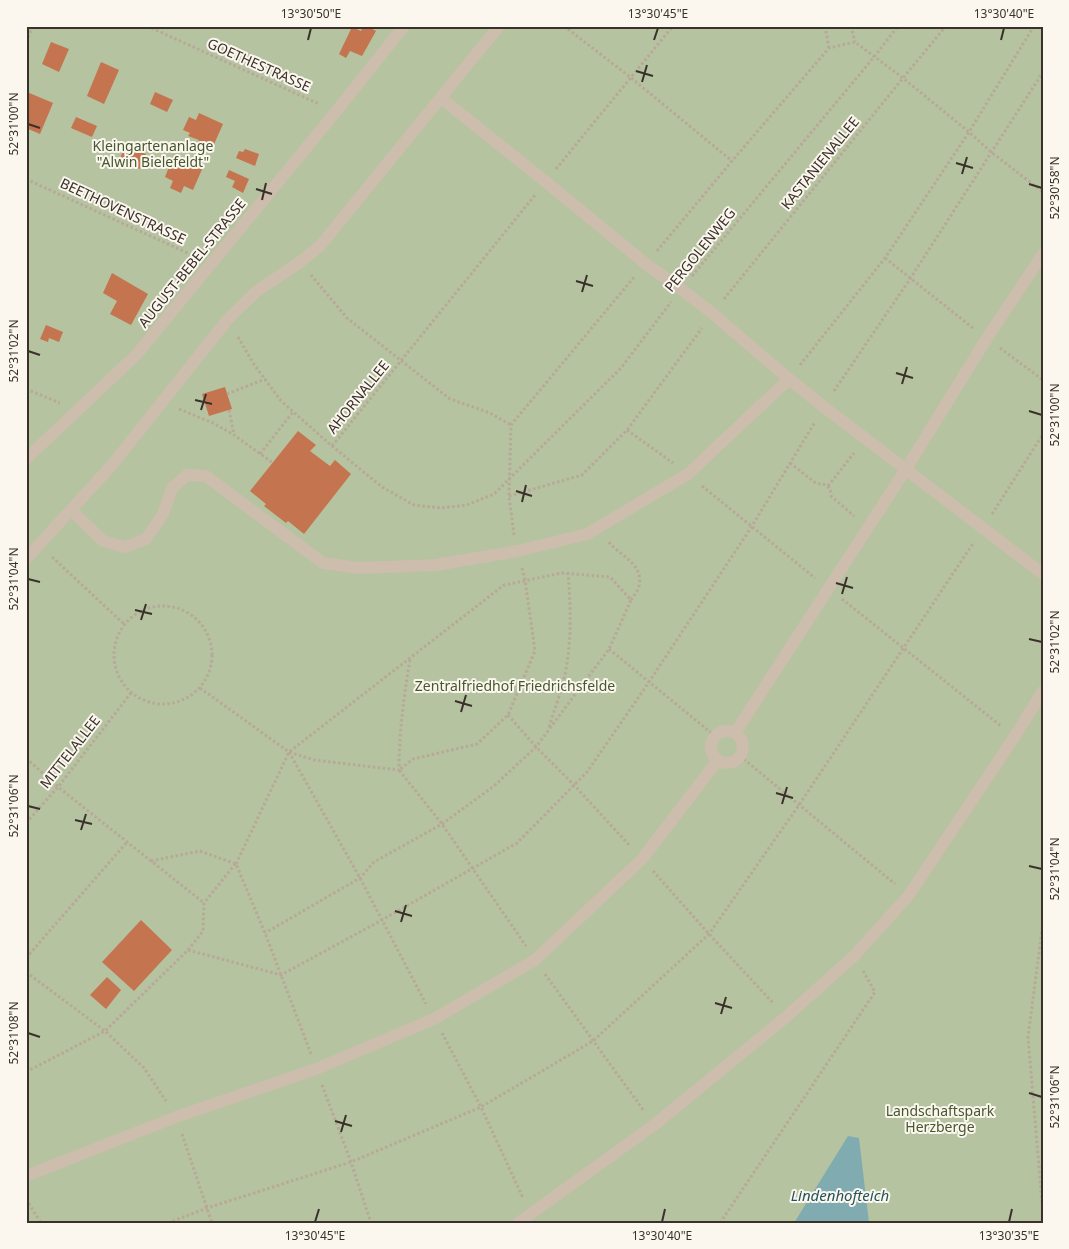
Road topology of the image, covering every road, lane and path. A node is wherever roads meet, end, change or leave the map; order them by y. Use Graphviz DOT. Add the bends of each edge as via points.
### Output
graph roads {
  1 [pos="33,26"];
  2 [pos="147,26"];
  3 [pos="404,26"];
  4 [pos="499,26"];
  5 [pos="564,26"];
  6 [pos="825,26"];
  7 [pos="851,26"];
  8 [pos="898,26"];
  9 [pos="946,26"];
  10 [pos="1034,26"];
  11 [pos="26,42"];
  12 [pos="854,42"];
  13 [pos="829,48"];
  14 [pos="874,56"];
  15 [pos="1043,72"];
  16 [pos="903,78"];
  17 [pos="441,98"];
  18 [pos="334,114"];
  19 [pos="968,132"];
  20 [pos="990,152"];
  21 [pos="732,160"];
  22 [pos="26,179"];
  23 [pos="1043,192"];
  24 [pos="1043,254"];
  25 [pos="885,258"];
  26 [pos="300,262"];
  27 [pos="646,264"];
  28 [pos="209,266"];
  29 [pos="910,279"];
  30 [pos="681,289"];
  31 [pos="712,313"];
  32 [pos="228,319"];
  33 [pos="987,338"];
  34 [pos="401,361"];
  35 [pos="265,379"];
  36 [pos="789,379"];
  37 [pos="1043,380"];
  38 [pos="26,389"];
  39 [pos="227,394"];
  40 [pos="165,398"];
  41 [pos="824,407"];
  42 [pos="229,410"];
  43 [pos="293,412"];
  44 [pos="73,415"];
  45 [pos="512,425"];
  46 [pos="627,430"];
  47 [pos="1043,434"];
  48 [pos="234,435"];
  49 [pos="866,438"];
  50 [pos="332,446"];
  51 [pos="260,454"];
  52 [pos="26,459"];
  53 [pos="273,463"];
  54 [pos="790,463"];
  55 [pos="906,469"];
  56 [pos="688,474"];
  57 [pos="510,479"];
  58 [pos="828,486"];
  59 [pos="509,496"];
  60 [pos="71,510"];
  61 [pos="752,526"];
  62 [pos="598,527"];
  63 [pos="868,528"];
  64 [pos="983,528"];
  65 [pos="513,534"];
  66 [pos="38,545"];
  67 [pos="26,558"];
  68 [pos="568,573"];
  69 [pos="1043,574"];
  70 [pos="525,580"];
  71 [pos="828,588"];
  72 [pos="631,600"];
  73 [pos="124,624"];
  74 [pos="609,648"];
  75 [pos="903,648"];
  76 [pos="410,659"];
  77 [pos="649,682"];
  78 [pos="200,688"];
  79 [pos="1043,691"];
  80 [pos="131,693"];
  81 [pos="508,715"];
  82 [pos="1000,725"];
  83 [pos="548,730"];
  84 [pos="735,733"];
  85 [pos="715,736"];
  86 [pos="536,747"];
  87 [pos="289,752"];
  88 [pos="740,756"];
  89 [pos="26,758"];
  90 [pos="718,760"];
  91 [pos="399,770"];
  92 [pos="574,785"];
  93 [pos="58,787"];
  94 [pos="799,805"];
  95 [pos="26,824"];
  96 [pos="442,824"];
  97 [pos="127,842"];
  98 [pos="642,859"];
  99 [pos="151,861"];
  100 [pos="236,864"];
  101 [pos="360,878"];
  102 [pos="909,895"];
  103 [pos="204,903"];
  104 [pos="382,920"];
  105 [pos="1043,922"];
  106 [pos="266,933"];
  107 [pos="708,934"];
  108 [pos="188,950"];
  109 [pos="854,956"];
  110 [pos="26,958"];
  111 [pos="26,972"];
  112 [pos="281,975"];
  113 [pos="766,996"];
  114 [pos="434,1019"];
  115 [pos="105,1031"];
  116 [pos="316,1069"];
  117 [pos="26,1072"];
  118 [pos="481,1107"];
  119 [pos="176,1117"];
  120 [pos="350,1162"];
  121 [pos="26,1176"];
  122 [pos="26,1199"];
  123 [pos="207,1208"];
  124 [pos="530,1215"];
  125 [pos="1043,1215"];
  126 [pos="41,1223"];
  127 [pos="168,1223"];
  128 [pos="212,1223"];
  129 [pos="372,1223"];
  130 [pos="518,1223"];
  131 [pos="720,1223"];
  1 -- 11 [label="path"];
  2 -- 18 [label="path, GOETHESTRASSE" via="324,106"];
  3 -- 18 [label="lane, AUGUST-BEBEL-STRASSE"];
  4 -- 17 [label="lane"];
  5 -- 21 [label="path"];
  6 -- 13 [label="path"];
  7 -- 12 [label="path"];
  8 -- 14 [label="path, PERGOLENWEG"];
  9 -- 16 [label="path, KASTANIENALLEE"];
  10 -- 19 [label="path"];
  12 -- 13 [label="path"];
  12 -- 14 [label="path"];
  13 -- 21 [label="path"];
  14 -- 16 [label="path"];
  14 -- 30 [label="path, PERGOLENWEG"];
  15 -- 20 [label="path"];
  16 -- 19 [label="path"];
  16 -- 31 [label="path, KASTANIENALLEE"];
  17 -- 26 [label="lane" via="320,246"];
  17 -- 27 [label="lane"];
  18 -- 28 [label="lane, AUGUST-BEBEL-STRASSE"];
  19 -- 20 [label="path"];
  19 -- 25 [label="path"];
  20 -- 23 [label="path"];
  20 -- 29 [label="path"];
  21 -- 27 [label="path"];
  22 -- 28 [label="path, BEETHOVENSTRASSE" via="201,259"];
  24 -- 33 [label="lane"];
  25 -- 29 [label="path"];
  25 -- 36 [label="path"];
  26 -- 32 [label="lane" via="257,292"];
  26 -- 34 [label="path, AHORNALLEE" via="347,318"];
  27 -- 30 [label="lane"];
  27 -- 45 [label="path"];
  28 -- 44 [label="lane, AUGUST-BEBEL-STRASSE" via="137,354"];
  29 -- 33 [label="path"];
  29 -- 41 [label="path"];
  30 -- 31 [label="lane"];
  30 -- 57 [label="path, PERGOLENWEG" via="621,368"];
  31 -- 36 [label="lane"];
  31 -- 46 [label="path, KASTANIENALLEE"];
  32 -- 35 [label="path, PERGOLENWEG"];
  32 -- 40 [label="lane"];
  33 -- 37 [label="path"];
  33 -- 55 [label="lane"];
  34 -- 45 [label="path, AHORNALLEE" via="450,399 490,413"];
  34 -- 50 [label="path, AHORNALLEE"];
  35 -- 39 [label="path"];
  35 -- 43 [label="path, PERGOLENWEG"];
  36 -- 41 [label="lane"];
  36 -- 56 [label="lane"];
  38 -- 44 [label="path" via="61,403"];
  40 -- 48 [label="path" via="177,408"];
  40 -- 60 [label="lane"];
  41 -- 49 [label="lane"];
  41 -- 54 [label="path"];
  42 -- 48 [label="path"];
  43 -- 50 [label="path, PERGOLENWEG"];
  43 -- 51 [label="path"];
  44 -- 52 [label="lane, AUGUST-BEBEL-STRASSE"];
  45 -- 57 [label="path"];
  46 -- 56 [label="path"];
  46 -- 59 [label="path, KASTANIENALLEE" via="582,475"];
  47 -- 64 [label="path"];
  48 -- 51 [label="path"];
  49 -- 55 [label="lane"];
  49 -- 58 [label="path"];
  50 -- 57 [label="path, PERGOLENWEG" via="382,487 414,505 442,508 467,505 494,494"];
  51 -- 53 [label="path"];
  54 -- 58 [label="path" via="817,484"];
  54 -- 61 [label="path"];
  55 -- 63 [label="lane"];
  55 -- 64 [label="lane"];
  56 -- 61 [label="path"];
  56 -- 62 [label="lane"];
  57 -- 59 [label="path"];
  58 -- 63 [label="path" via="831,496"];
  59 -- 65 [label="path"];
  60 -- 62 [label="lane" via="103,541 125,547 146,539 163,514 172,488 187,475 206,476 323,563 359,568 436,565 518,551 587,534"];
  60 -- 66 [label="lane"];
  61 -- 71 [label="path"];
  61 -- 77 [label="path"];
  62 -- 72 [label="path" via="640,575 639,587"];
  63 -- 71 [label="lane"];
  64 -- 69 [label="lane"];
  64 -- 75 [label="path"];
  66 -- 67 [label="lane"];
  66 -- 73 [label="path"];
  68 -- 70 [label="path"];
  68 -- 72 [label="path" via="610,577"];
  68 -- 83 [label="path" via="570,636 564,679"];
  70 -- 76 [label="path" via="504,585"];
  70 -- 81 [label="path" via="535,651"];
  71 -- 75 [label="path"];
  71 -- 84 [label="lane"];
  72 -- 74 [label="path"];
  73 -- 78 [label="path" via="136,613 151,607 182,609 196,618 212,644 213,660 209,675"];
  73 -- 80 [label="path" via="113,652 121,682"];
  74 -- 77 [label="path"];
  74 -- 83 [label="path"];
  75 -- 82 [label="path"];
  75 -- 94 [label="path"];
  76 -- 87 [label="path"];
  76 -- 91 [label="path" via="399,743"];
  77 -- 85 [label="path"];
  77 -- 92 [label="path" via="587,772"];
  78 -- 80 [label="path" via="174,704 159,705"];
  78 -- 87 [label="path"];
  79 -- 102 [label="lane"];
  80 -- 93 [label="path, MITTELALLEE"];
  81 -- 86 [label="path"];
  81 -- 91 [label="path" via="477,744 413,759"];
  83 -- 86 [label="path"];
  84 -- 85 [label="lane" via="724,731"];
  84 -- 88 [label="lane" via="742,741"];
  85 -- 90 [label="lane" via="710,746"];
  86 -- 92 [label="path"];
  86 -- 96 [label="path" via="494,786"];
  87 -- 91 [label="path" via="314,760"];
  87 -- 100 [label="path"];
  87 -- 101 [label="path"];
  88 -- 90 [label="lane" via="727,763"];
  88 -- 94 [label="path"];
  89 -- 93 [label="path"];
  90 -- 98 [label="lane"];
  91 -- 96 [label="path"];
  92 -- 98 [label="path"];
  92 -- 104 [label="path" via="517,843"];
  93 -- 95 [label="path, MITTELALLEE"];
  93 -- 97 [label="path"];
  94 -- 102 [label="path"];
  94 -- 107 [label="path"];
  96 -- 101 [label="path" via="374,862"];
  97 -- 99 [label="path"];
  97 -- 110 [label="path"];
  98 -- 107 [label="path"];
  98 -- 114 [label="lane" via="535,960"];
  99 -- 100 [label="path" via="200,851"];
  99 -- 103 [label="path"];
  100 -- 103 [label="path"];
  100 -- 106 [label="path"];
  101 -- 104 [label="path"];
  101 -- 106 [label="path"];
  102 -- 109 [label="lane"];
  103 -- 108 [label="path" via="204,931"];
  104 -- 112 [label="path"];
  104 -- 114 [label="path"];
  105 -- 125 [label="path" via="1028,1037"];
  106 -- 112 [label="path"];
  107 -- 113 [label="path"];
  107 -- 118 [label="path" via="593,1041"];
  108 -- 112 [label="path"];
  108 -- 115 [label="path"];
  109 -- 124 [label="lane" via="654,1126"];
  109 -- 131 [label="path" via="876,992"];
  111 -- 115 [label="path"];
  112 -- 116 [label="path"];
  114 -- 116 [label="lane"];
  114 -- 118 [label="path"];
  115 -- 117 [label="path"];
  115 -- 119 [label="path" via="144,1068"];
  116 -- 119 [label="lane"];
  116 -- 120 [label="path"];
  118 -- 120 [label="path"];
  118 -- 124 [label="path"];
  119 -- 121 [label="lane"];
  119 -- 123 [label="path"];
  120 -- 123 [label="path"];
  120 -- 129 [label="path"];
  122 -- 126 [label="path"];
  123 -- 127 [label="path"];
  123 -- 128 [label="path"];
  124 -- 130 [label="lane"];
}
